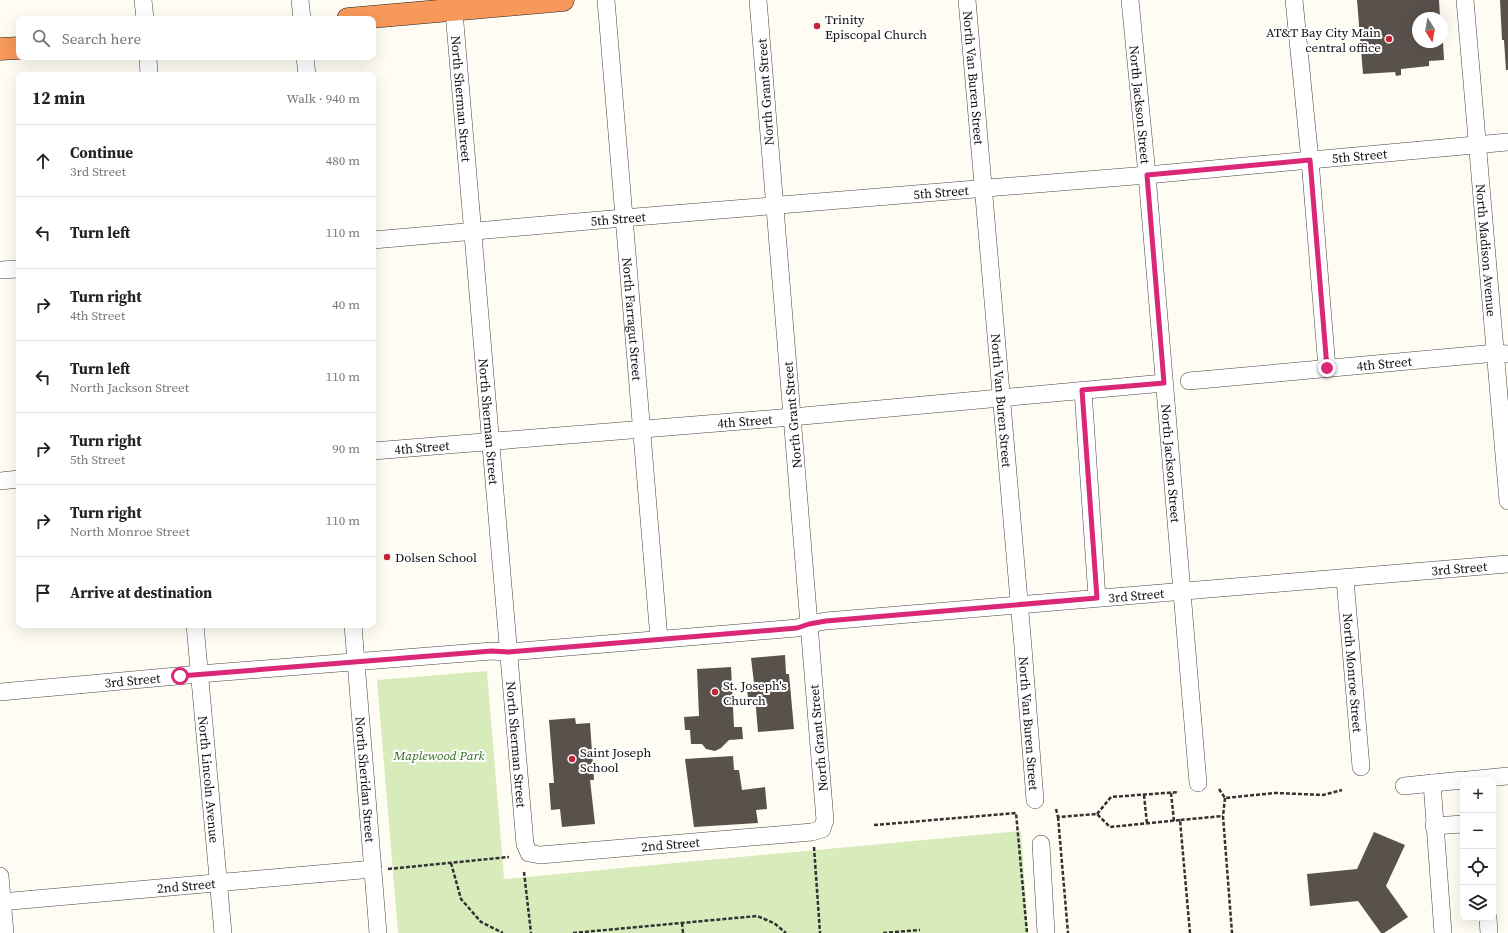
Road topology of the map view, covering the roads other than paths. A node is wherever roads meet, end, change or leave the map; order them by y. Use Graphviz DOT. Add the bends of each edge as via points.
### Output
graph roads {
  1 [pos="143,0"];
  2 [pos="300,0"];
  3 [pos="563,0"];
  4 [pos="606,0"];
  5 [pos="758,0"];
  6 [pos="967,0"];
  7 [pos="1130,0"];
  8 [pos="1294,0"];
  9 [pos="1465,0"];
  10 [pos="453,5"];
  11 [pos="145,16"];
  12 [pos="302,16"];
  13 [pos="370,16"];
  14 [pos="16,48"];
  15 [pos="0,49"];
  16 [pos="148,60"];
  17 [pos="305,60"];
  18 [pos="149,72"];
  19 [pos="307,72"];
  20 [pos="1508,142"];
  21 [pos="1477,145"];
  22 [pos="1310,160"];
  23 [pos="1147,175"];
  24 [pos="983,188"];
  25 [pos="774,206"];
  26 [pos="623,218"];
  27 [pos="473,232"];
  28 [pos="376,240"];
  29 [pos="16,269"];
  30 [pos="0,270"];
  31 [pos="1502,354"];
  32 [pos="1327,368"];
  33 [pos="1189,381"];
  34 [pos="1164,383"];
  35 [pos="1082,390"];
  36 [pos="1001,397"];
  37 [pos="792,417"];
  38 [pos="642,428"];
  39 [pos="490,441"];
  40 [pos="376,451"];
  41 [pos="16,479"];
  42 [pos="0,480"];
  43 [pos="1508,501"];
  44 [pos="1508,564"];
  45 [pos="1345,579"];
  46 [pos="1182,591"];
  47 [pos="1097,598"];
  48 [pos="1019,605"];
  49 [pos="809,624"];
  50 [pos="195,628"];
  51 [pos="354,628"];
  52 [pos="659,639"];
  53 [pos="508,652"];
  54 [pos="356,662"];
  55 [pos="199,674"];
  56 [pos="0,692"];
  57 [pos="1361,767"];
  58 [pos="1508,776"];
  59 [pos="1496,777"];
  60 [pos="1460,780"];
  61 [pos="1198,782"];
  62 [pos="1432,783"];
  63 [pos="1404,786"];
  64 [pos="1035,800"];
  65 [pos="1460,824"];
  66 [pos="1434,826"];
  67 [pos="822,829"];
  68 [pos="525,844"];
  69 [pos="1040,844"];
  70 [pos="380,869"];
  71 [pos="0,876"];
  72 [pos="219,884"];
  73 [pos="1,902"];
  74 [pos="1488,921"];
  75 [pos="5,933"];
  76 [pos="223,933"];
  77 [pos="378,933"];
  78 [pos="1046,933"];
  79 [pos="1444,933"];
  80 [pos="1489,933"];
  1 -- 11 [label="street"];
  2 -- 12 [label="street"];
  3 -- 10 [label="highway"];
  4 -- 26 [label="street, North Farragut Street"];
  5 -- 25 [label="street, North Grant Street"];
  6 -- 24 [label="street, North Van Buren Street"];
  7 -- 23 [label="street, North Jackson Street"];
  8 -- 22 [label="street"];
  9 -- 21 [label="street, North Madison Avenue"];
  10 -- 13 [label="highway"];
  10 -- 27 [label="street, North Sherman Street"];
  14 -- 15 [label="highway"];
  16 -- 18 [label="street"];
  17 -- 19 [label="street"];
  20 -- 21 [label="street, 5th Street"];
  21 -- 22 [label="street, 5th Street"];
  21 -- 31 [label="street, North Madison Avenue"];
  22 -- 23 [label="street, 5th Street"];
  22 -- 32 [label="street"];
  23 -- 24 [label="street, 5th Street"];
  23 -- 34 [label="street, North Jackson Street"];
  24 -- 25 [label="street, 5th Street"];
  24 -- 36 [label="street, North Van Buren Street"];
  25 -- 26 [label="street, 5th Street"];
  25 -- 37 [label="street, North Grant Street"];
  26 -- 27 [label="street, 5th Street"];
  26 -- 38 [label="street, North Farragut Street"];
  27 -- 28 [label="street, 5th Street"];
  27 -- 39 [label="street, North Sherman Street"];
  29 -- 30 [label="street"];
  31 -- 32 [label="street, 4th Street"];
  31 -- 43 [label="street, North Madison Avenue"];
  32 -- 33 [label="street, 4th Street"];
  34 -- 35 [label="street, 4th Street"];
  34 -- 46 [label="street, North Jackson Street"];
  35 -- 36 [label="street, 4th Street"];
  35 -- 47 [label="street"];
  36 -- 37 [label="street, 4th Street"];
  36 -- 48 [label="street, North Van Buren Street"];
  37 -- 38 [label="street, 4th Street"];
  37 -- 49 [label="street, North Grant Street"];
  38 -- 39 [label="street, 4th Street"];
  38 -- 52 [label="street, North Farragut Street"];
  39 -- 40 [label="street, 4th Street"];
  39 -- 53 [label="street, North Sherman Street"];
  41 -- 42 [label="street"];
  44 -- 45 [label="street, 3rd Street"];
  45 -- 46 [label="street, 3rd Street"];
  45 -- 57 [label="street, North Monroe Street"];
  46 -- 47 [label="street, 3rd Street"];
  46 -- 61 [label="street, North Jackson Street"];
  47 -- 48 [label="street, 3rd Street"];
  48 -- 49 [label="street, 3rd Street"];
  48 -- 64 [label="street, North Van Buren Street"];
  49 -- 52 [label="street, 3rd Street" via="797,628"];
  49 -- 67 [label="street, North Grant Street" via="825,820"];
  50 -- 55 [label="street, North Lincoln Avenue"];
  51 -- 54 [label="street, North Sheridan Street"];
  52 -- 53 [label="street, 3rd Street"];
  53 -- 54 [label="street, 3rd Street" via="492,651"];
  53 -- 68 [label="street, North Sherman Street"];
  54 -- 55 [label="street, 3rd Street"];
  54 -- 70 [label="street, North Sheridan Street"];
  55 -- 56 [label="street, 3rd Street"];
  55 -- 72 [label="street, North Lincoln Avenue"];
  58 -- 59 [label="street"];
  60 -- 62 [label="street"];
  62 -- 63 [label="street"];
  62 -- 66 [label="street"];
  65 -- 66 [label="street"];
  66 -- 79 [label="street"];
  67 -- 68 [label="street, 2nd Street" via="812,832 540,855 529,853"];
  69 -- 78 [label="street"];
  70 -- 72 [label="street, 2nd Street"];
  70 -- 77 [label="street, North Sheridan Street"];
  71 -- 73 [label="street"];
  72 -- 73 [label="street, 2nd Street"];
  72 -- 76 [label="street, North Lincoln Avenue"];
  73 -- 75 [label="street"];
  74 -- 80 [label="street"];
}
